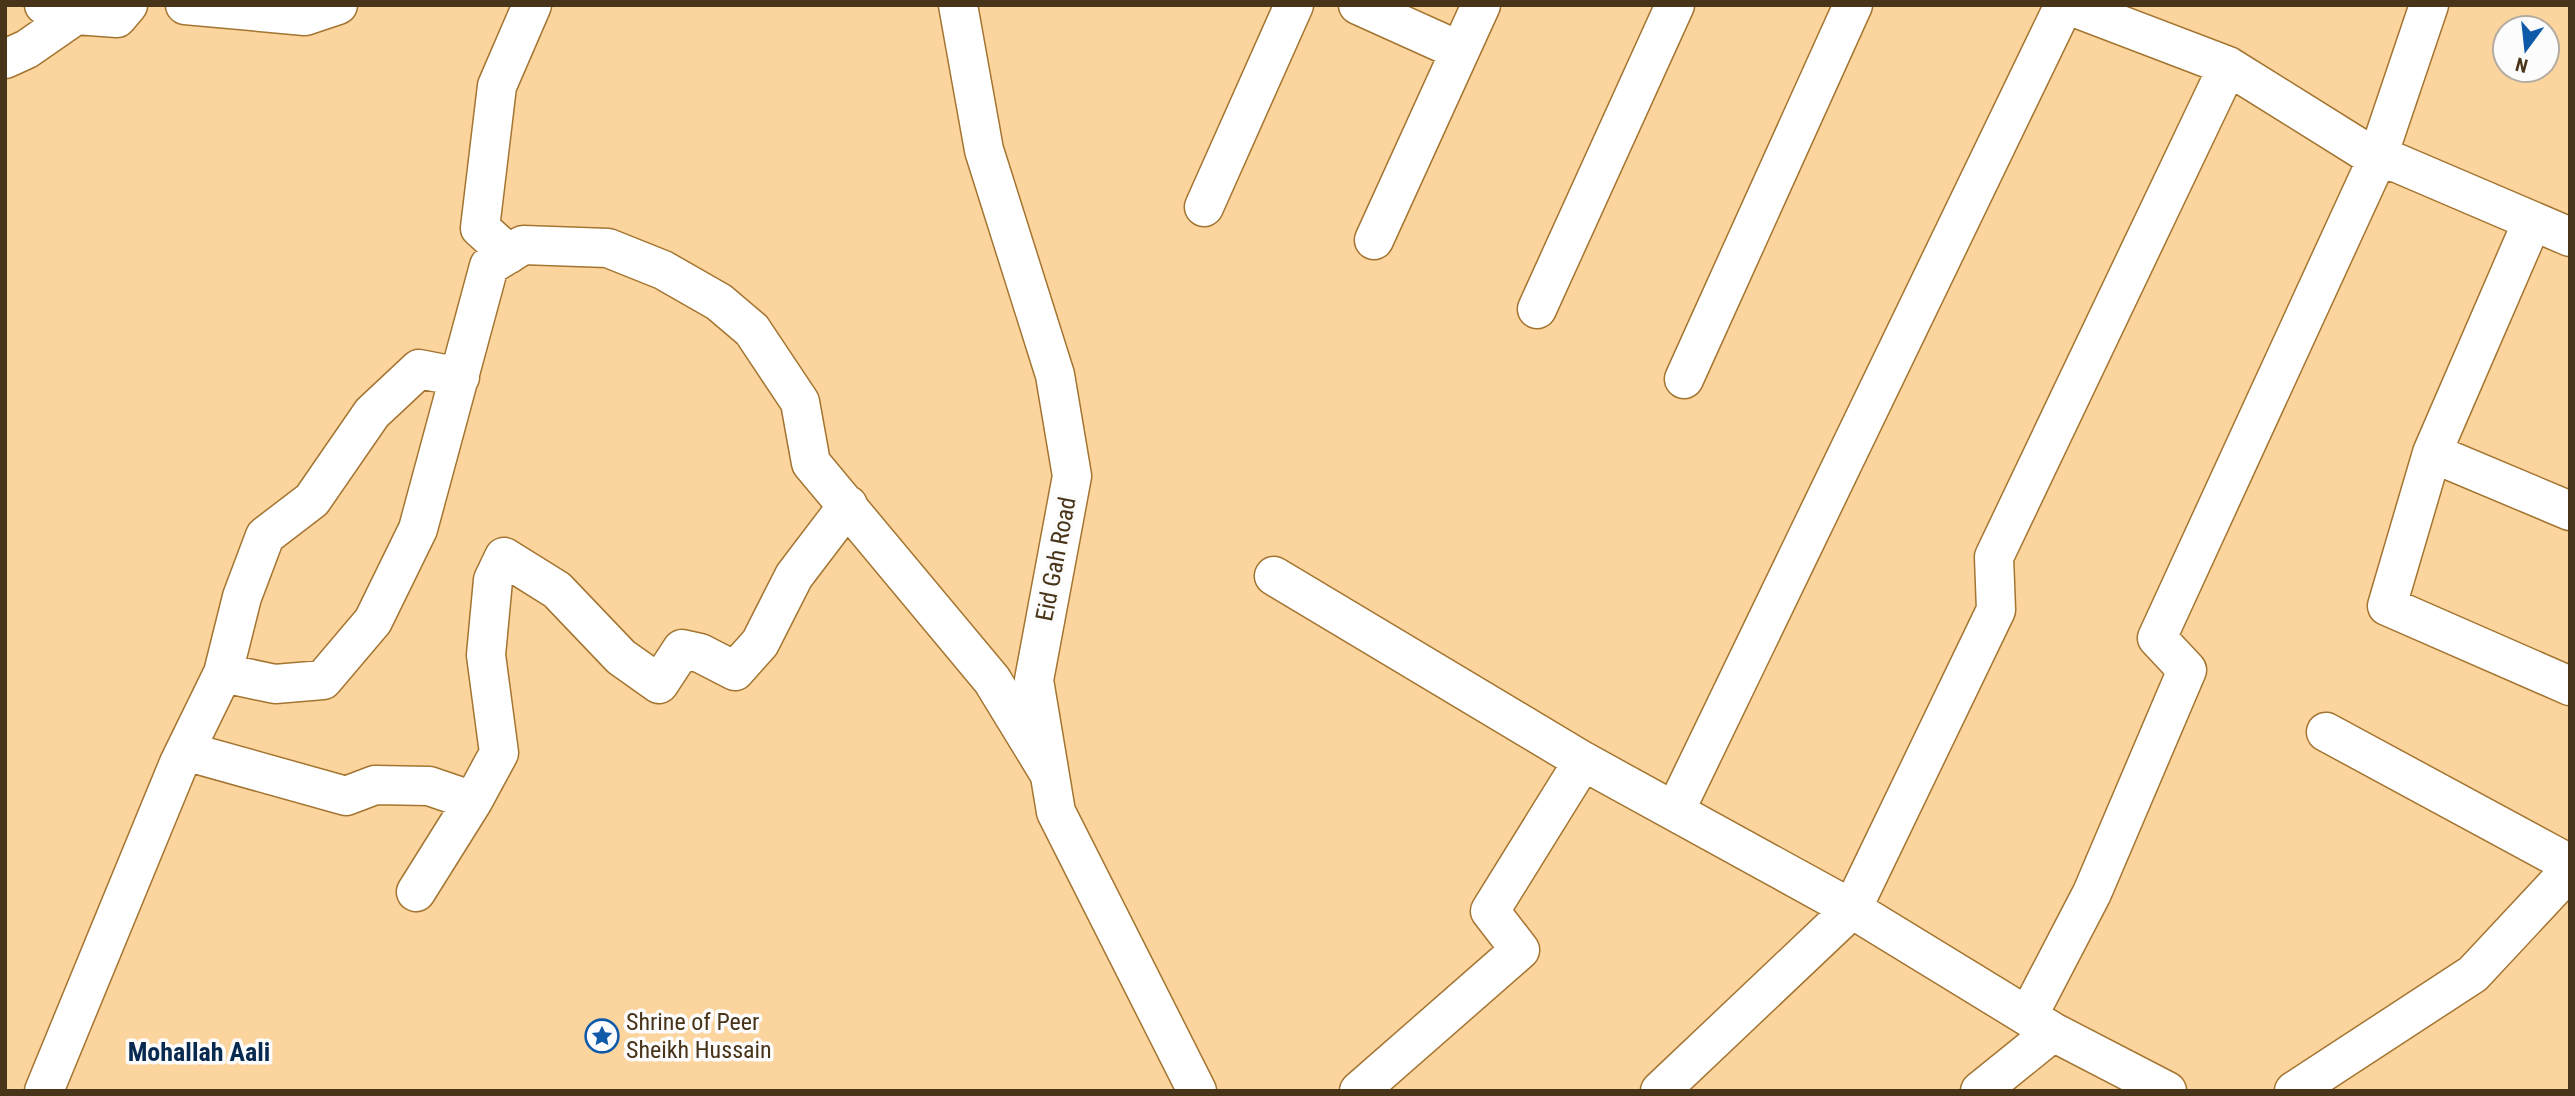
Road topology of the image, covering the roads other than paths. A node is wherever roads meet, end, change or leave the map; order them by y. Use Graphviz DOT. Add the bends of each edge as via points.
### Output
graph roads {
  1 [pos="128,5"];
  2 [pos="185,5"];
  3 [pos="338,5"];
  4 [pos="532,5"];
  5 [pos="958,5"];
  6 [pos="1294,5"];
  7 [pos="1357,5"];
  8 [pos="1481,5"];
  9 [pos="1675,5"];
  10 [pos="1853,5"];
  11 [pos="2066,5"];
  12 [pos="2429,5"];
  13 [pos="60,10"];
  14 [pos="1460,51"];
  15 [pos="5,59"];
  16 [pos="2228,66"];
  17 [pos="2377,159"];
  18 [pos="1204,207"];
  19 [pos="2532,222"];
  20 [pos="2570,237"];
  21 [pos="1374,240"];
  22 [pos="509,254"];
  23 [pos="1537,309"];
  24 [pos="460,377"];
  25 [pos="1684,379"];
  26 [pos="2432,453"];
  27 [pos="848,505"];
  28 [pos="2570,511"];
  29 [pos="1275,576"];
  30 [pos="223,673"];
  31 [pos="2570,686"];
  32 [pos="2326,732"];
  33 [pos="185,751"];
  34 [pos="1583,761"];
  35 [pos="1047,770"];
  36 [pos="473,801"];
  37 [pos="1675,811"];
  38 [pos="2570,864"];
  39 [pos="2570,870"];
  40 [pos="416,892"];
  41 [pos="1852,909"];
  42 [pos="2040,1024"];
  43 [pos="44,1091"];
  44 [pos="1197,1091"];
  45 [pos="1359,1091"];
  46 [pos="1660,1091"];
  47 [pos="1980,1091"];
  48 [pos="2167,1091"];
  49 [pos="2294,1091"];
  1 -- 13 [label="street" via="117,18"];
  2 -- 3 [label="street" via="305,16"];
  4 -- 22 [label="street" via="497,86 480,228"];
  5 -- 35 [label="street, Eid Gah Road" via="984,150 1055,375 1072,475 1034,680"];
  6 -- 18 [label="street"];
  7 -- 14 [label="street"];
  8 -- 14 [label="street"];
  9 -- 23 [label="street"];
  10 -- 25 [label="street"];
  11 -- 16 [label="street"];
  11 -- 37 [label="street"];
  12 -- 17 [label="street"];
  13 -- 15 [label="street" via="27,49"];
  14 -- 21 [label="street"];
  16 -- 17 [label="street"];
  16 -- 41 [label="street" via="1994,557 1996,610"];
  17 -- 19 [label="street" via="2398,163"];
  17 -- 42 [label="street" via="2157,638 2188,670"];
  19 -- 20 [label="street"];
  19 -- 26 [label="street"];
  22 -- 24 [label="street" via="489,266"];
  22 -- 27 [label="street" via="523,245 608,248 663,270 719,302 752,330 800,402 811,463"];
  24 -- 30 [label="street" via="419,369 372,413 312,500 265,536 242,597"];
  24 -- 30 [label="street" via="418,529 373,621 323,680 275,684"];
  26 -- 28 [label="street"];
  26 -- 31 [label="street" via="2387,606"];
  27 -- 35 [label="street" via="992,680"];
  27 -- 36 [label="street" via="794,576 760,642 735,671 682,649 659,684 621,657 557,590 504,557 493,580 486,655 499,753"];
  29 -- 34 [label="street"];
  30 -- 33 [label="street"];
  32 -- 38 [label="street"];
  33 -- 36 [label="street" via="346,796 375,785 429,786"];
  33 -- 43 [label="street"];
  34 -- 37 [label="street"];
  34 -- 45 [label="street" via="1490,911 1520,950"];
  35 -- 44 [label="street, Eid Gah Road" via="1056,812"];
  36 -- 40 [label="street"];
  37 -- 41 [label="street"];
  39 -- 49 [label="street" via="2473,974"];
  41 -- 42 [label="street"];
  41 -- 46 [label="street"];
  42 -- 47 [label="street"];
  42 -- 48 [label="street"];
}
